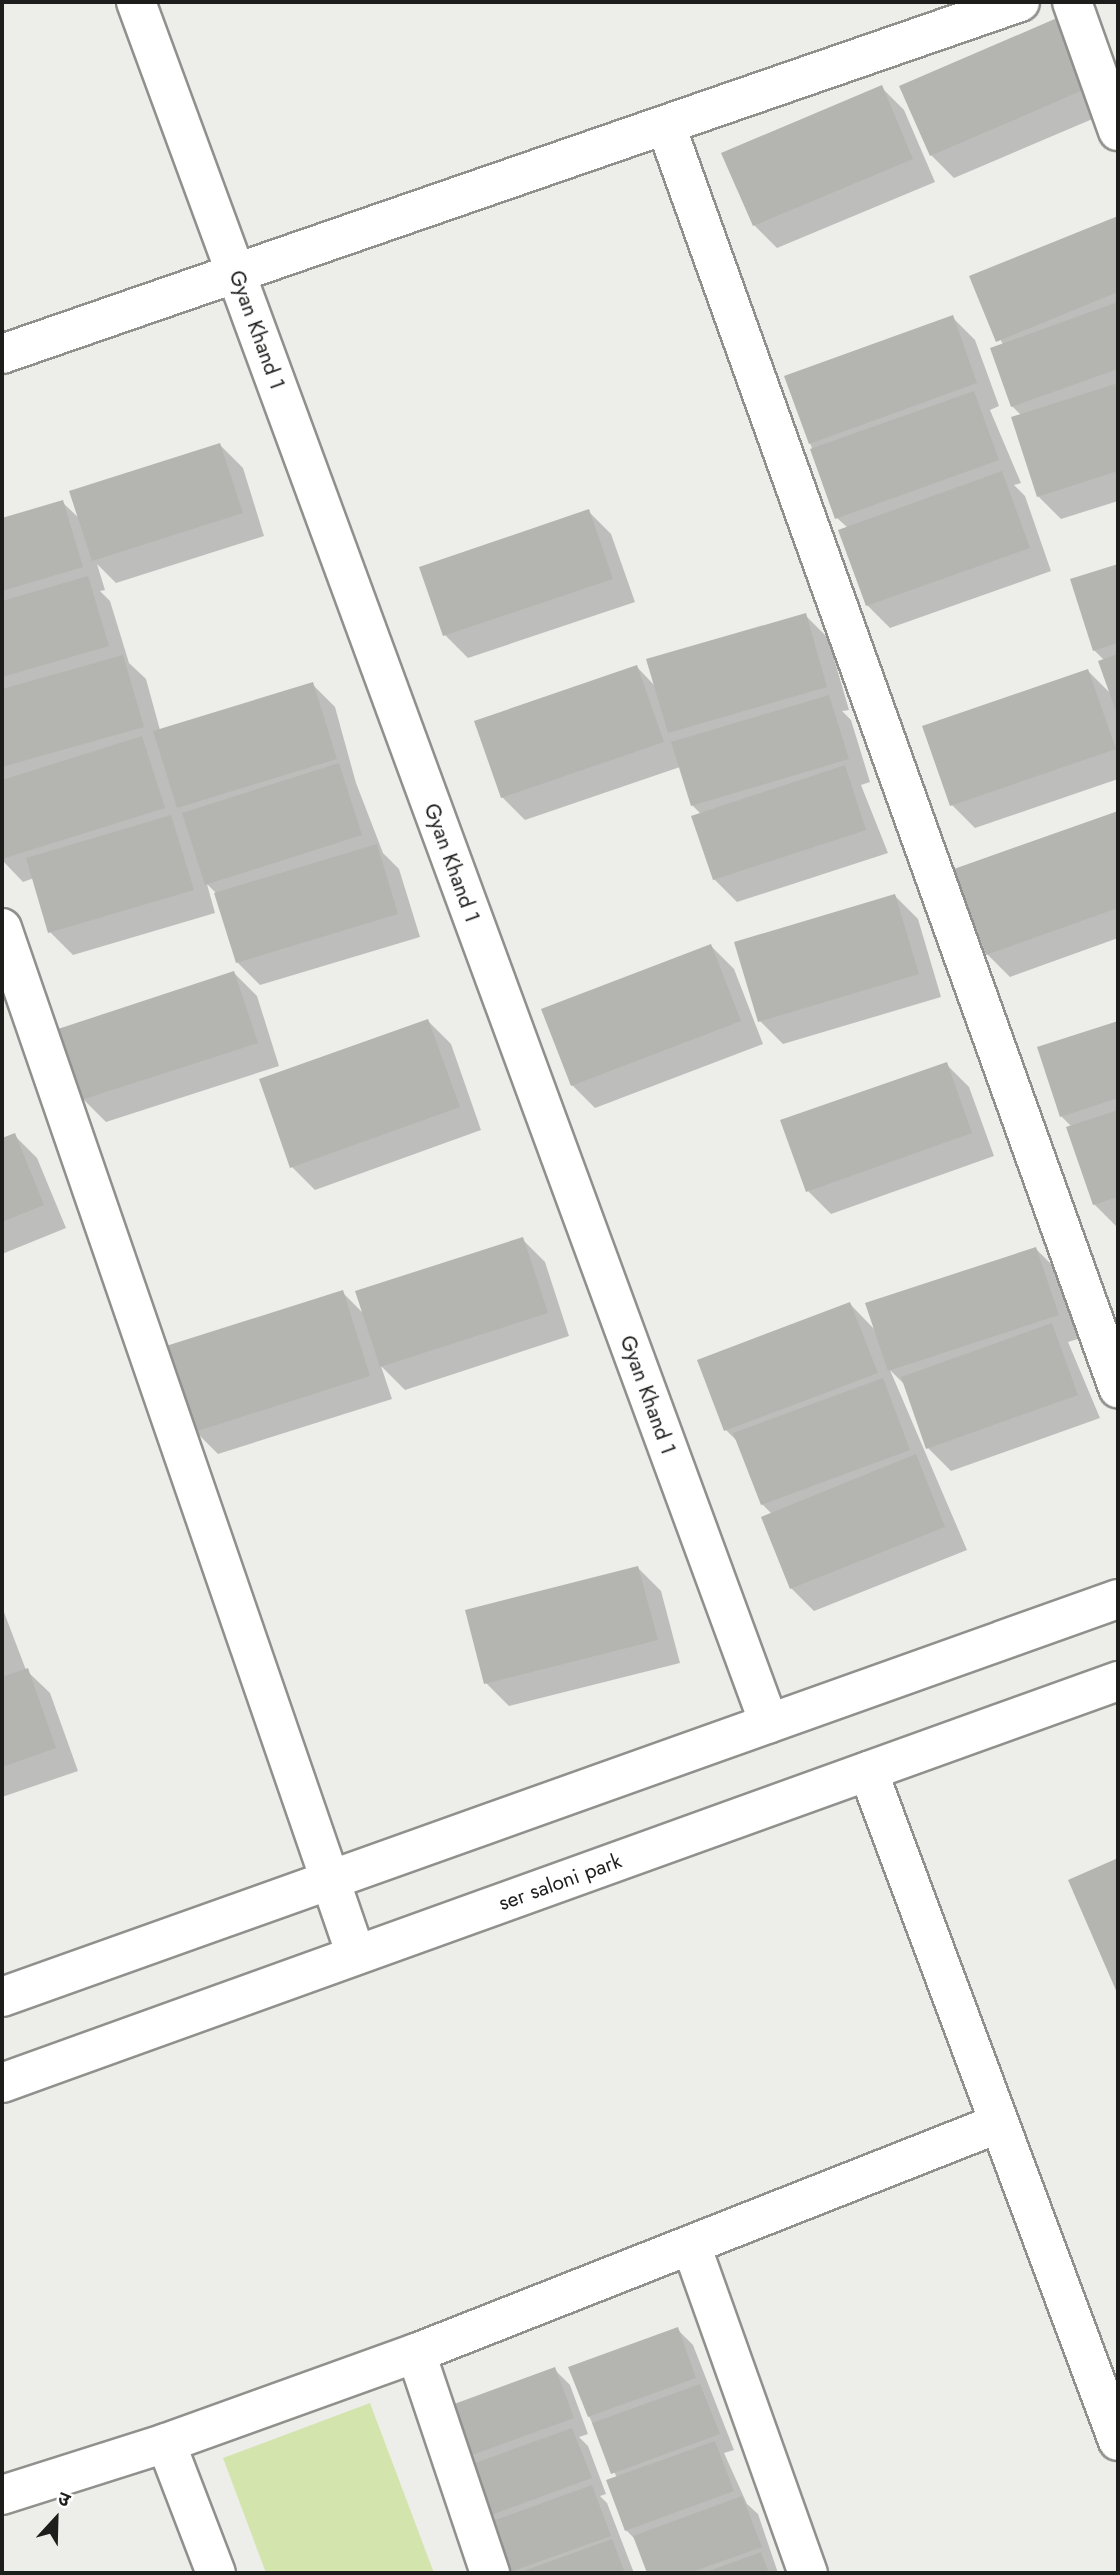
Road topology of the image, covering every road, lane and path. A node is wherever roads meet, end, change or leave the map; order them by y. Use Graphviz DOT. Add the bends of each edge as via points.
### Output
graph roads {
  1 [pos="136,2"];
  2 [pos="1020,2"];
  3 [pos="1072,2"];
  4 [pos="666,126"];
  5 [pos="1118,131"];
  6 [pos="236,273"];
  7 [pos="2,354"];
  8 [pos="2,928"];
  9 [pos="1118,1388"];
  10 [pos="1118,1599"];
  11 [pos="1118,1681"];
  12 [pos="769,1723"];
  13 [pos="868,1771"];
  14 [pos="330,1880"];
  15 [pos="356,1955"];
  16 [pos="2,1997"];
  17 [pos="2,2083"];
  18 [pos="997,2124"];
  19 [pos="691,2245"];
  20 [pos="416,2353"];
  21 [pos="1118,2441"];
  22 [pos="166,2443"];
  23 [pos="2,2495"];
  24 [pos="216,2573"];
  25 [pos="490,2573"];
  26 [pos="808,2573"];
  1 -- 6 [label="street, Gyan Khand 1"];
  2 -- 4 [label="street"];
  3 -- 5 [label="street"];
  4 -- 6 [label="street"];
  4 -- 9 [label="street"];
  6 -- 7 [label="street"];
  6 -- 12 [label="street, Gyan Khand 1"];
  8 -- 14 [label="street"];
  10 -- 12 [label="street"];
  11 -- 13 [label="street, ser saloni park"];
  12 -- 14 [label="street"];
  13 -- 15 [label="street, ser saloni park"];
  13 -- 18 [label="street"];
  14 -- 15 [label="street"];
  14 -- 16 [label="street"];
  15 -- 17 [label="street, ser saloni park"];
  18 -- 19 [label="street"];
  18 -- 21 [label="street"];
  19 -- 20 [label="street"];
  19 -- 26 [label="street"];
  20 -- 22 [label="street"];
  20 -- 25 [label="street"];
  22 -- 23 [label="street"];
  22 -- 24 [label="street"];
}
